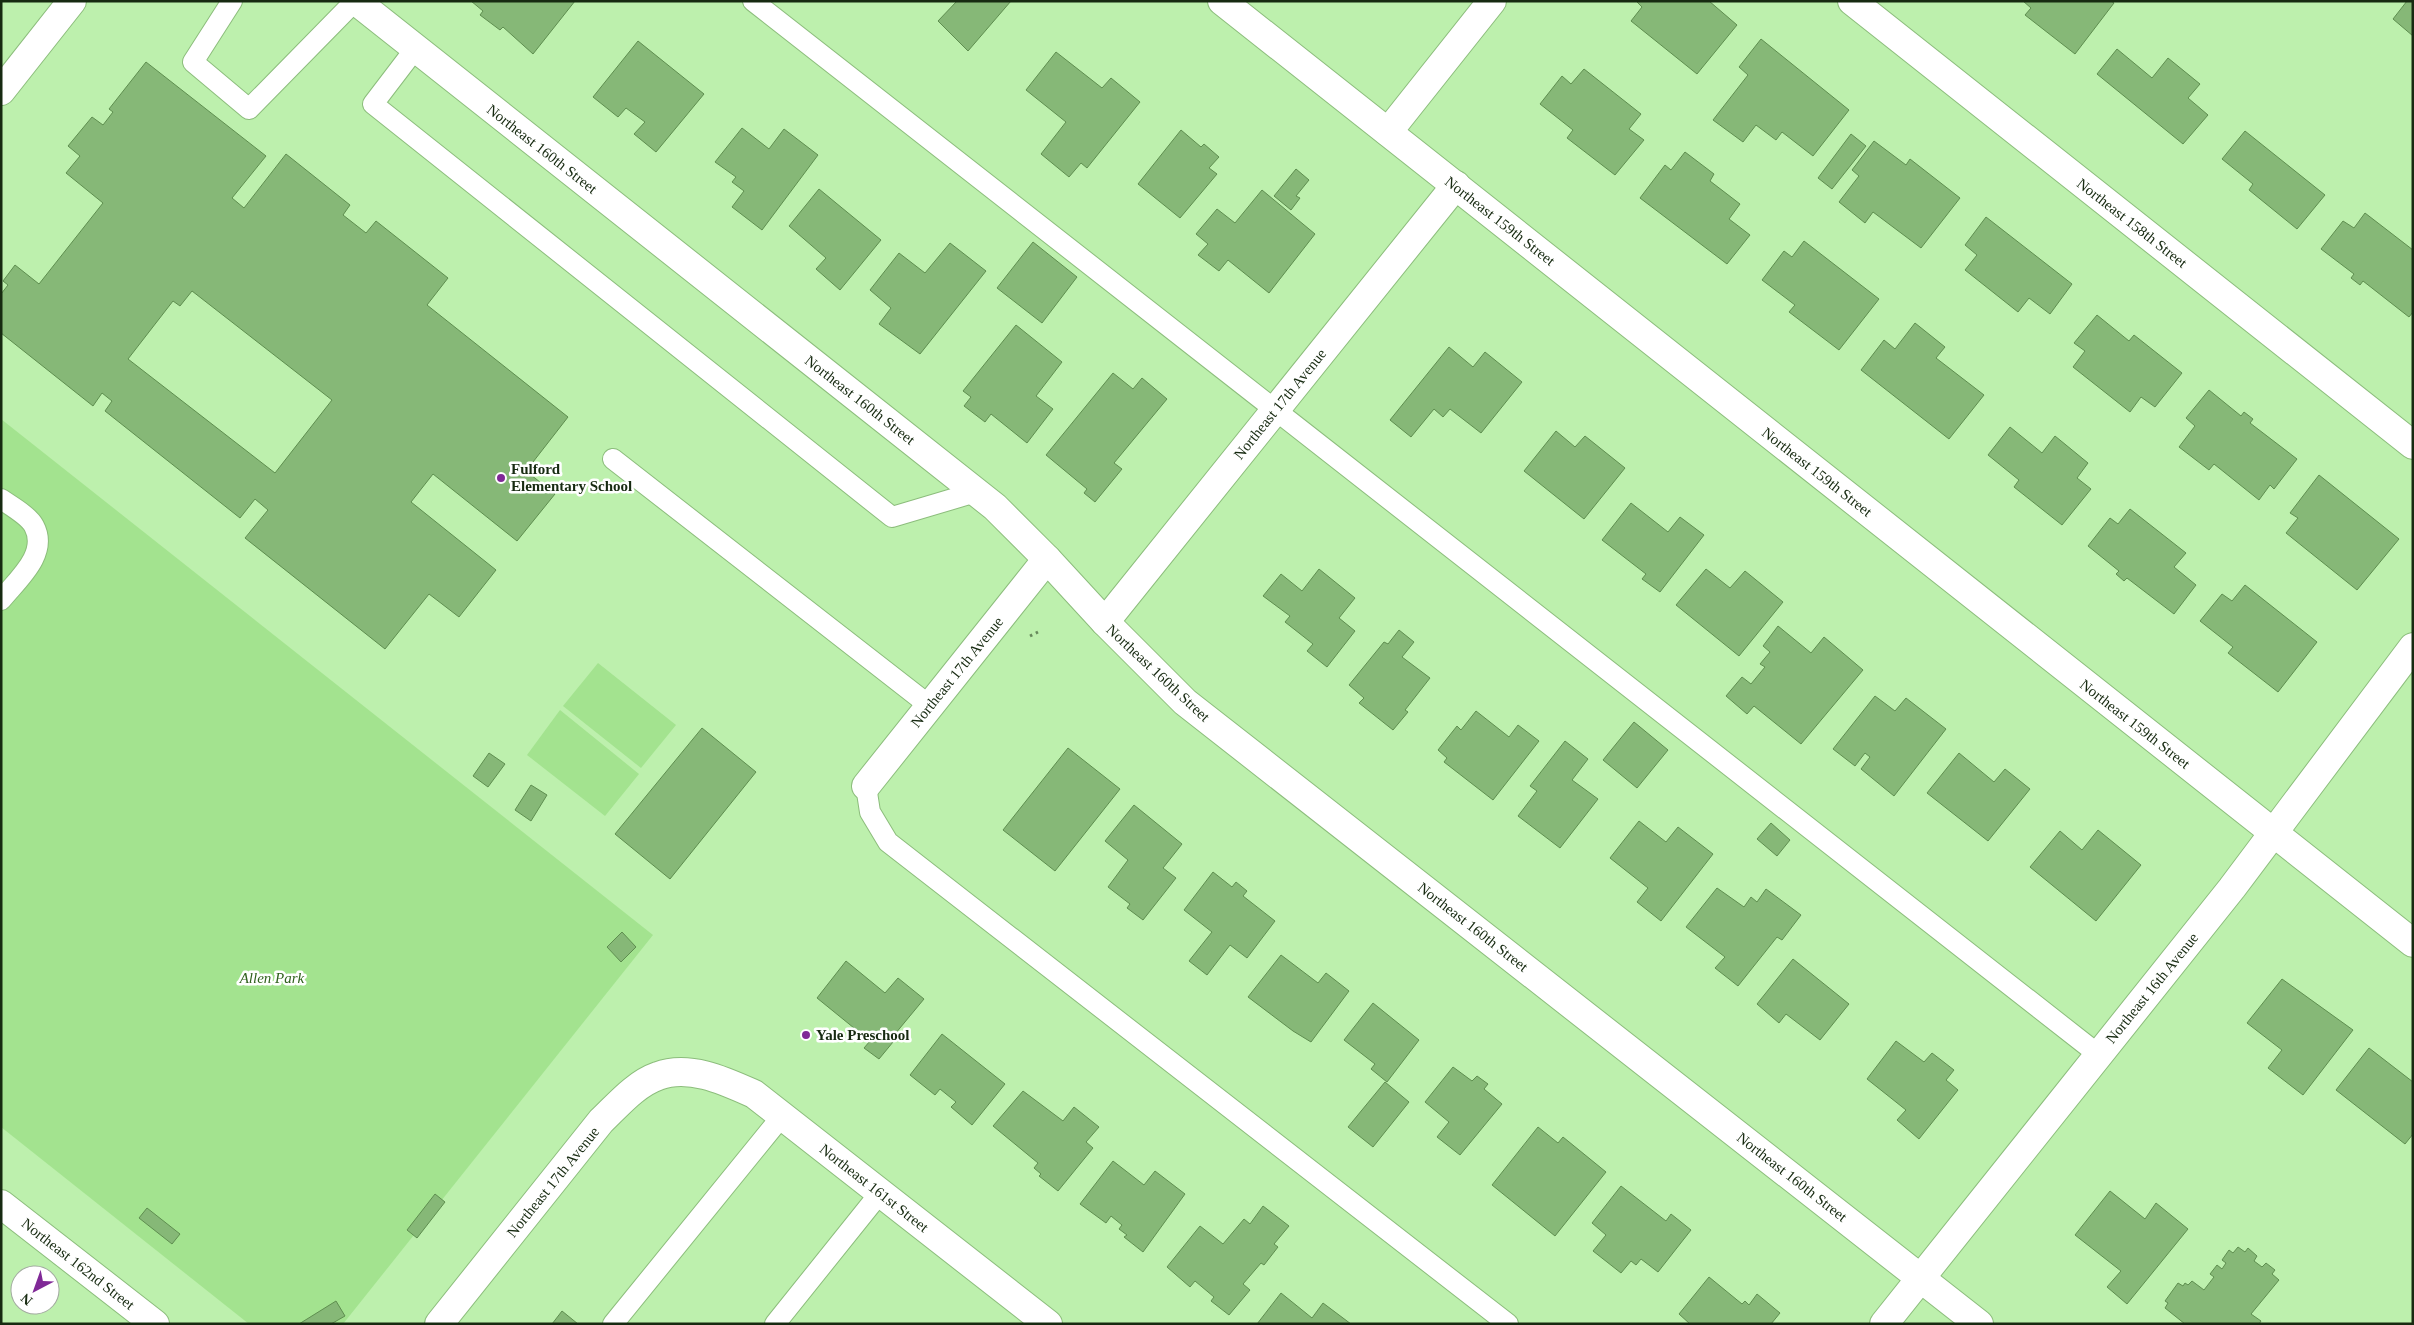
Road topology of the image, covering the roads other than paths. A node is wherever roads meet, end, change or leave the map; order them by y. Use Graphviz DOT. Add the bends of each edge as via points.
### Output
graph roads {
  1 [pos="72,1"];
  2 [pos="232,1"];
  3 [pos="355,1"];
  4 [pos="753,1"];
  5 [pos="1222,1"];
  6 [pos="1492,1"];
  7 [pos="1852,1"];
  8 [pos="416,49"];
  9 [pos="1,91"];
  10 [pos="1388,132"];
  11 [pos="1456,186"];
  12 [pos="1275,410"];
  13 [pos="2413,445"];
  14 [pos="613,459"];
  15 [pos="976,492"];
  16 [pos="1,498"];
  17 [pos="1047,559"];
  18 [pos="1,600"];
  19 [pos="1105,622"];
  20 [pos="2413,647"];
  21 [pos="930,706"];
  22 [pos="866,786"];
  23 [pos="2273,834"];
  24 [pos="2413,943"];
  25 [pos="2099,1055"];
  26 [pos="689,1072"];
  27 [pos="782,1116"];
  28 [pos="880,1193"];
  29 [pos="1,1204"];
  30 [pos="1920,1278"];
  31 [pos="155,1324"];
  32 [pos="439,1324"];
  33 [pos="613,1324"];
  34 [pos="775,1324"];
  35 [pos="1048,1324"];
  36 [pos="1508,1324"];
  37 [pos="1884,1324"];
  38 [pos="1979,1324"];
  1 -- 9 [label="street"];
  2 -- 3 [label="lane" via="193,62 249,108"];
  3 -- 8 [label="street, Northeast 160th Street"];
  4 -- 12 [label="lane"];
  5 -- 10 [label="street, Northeast 159th Street"];
  6 -- 10 [label="street"];
  7 -- 13 [label="street, Northeast 158th Street"];
  8 -- 15 [label="street, Northeast 160th Street"];
  8 -- 15 [label="lane" via="373,104 892,517"];
  10 -- 11 [label="street, Northeast 159th Street"];
  11 -- 12 [label="street, Northeast 17th Avenue"];
  11 -- 23 [label="street, Northeast 159th Street"];
  12 -- 19 [label="street, Northeast 17th Avenue"];
  12 -- 25 [label="lane"];
  14 -- 21 [label="lane"];
  15 -- 17 [label="street, Northeast 160th Street"];
  16 -- 18 [label="lane" via="34,525 40,540 35,558"];
  17 -- 19 [label="street, Northeast 160th Street"];
  17 -- 21 [label="street, Northeast 17th Avenue"];
  19 -- 30 [label="street, Northeast 160th Street" via="1185,702"];
  20 -- 23 [label="street, Northeast 16th Avenue"];
  21 -- 22 [label="street, Northeast 17th Avenue"];
  22 -- 36 [label="lane" via="870,812 888,842"];
  23 -- 24 [label="street, Northeast 159th Street"];
  23 -- 25 [label="street, Northeast 16th Avenue"];
  25 -- 30 [label="street, Northeast 16th Avenue"];
  26 -- 27 [label="street, Northeast 161st Street" via="723,1080 754,1094"];
  26 -- 32 [label="street, Northeast 17th Avenue" via="658,1075 631,1092 601,1122"];
  27 -- 28 [label="street, Northeast 161st Street"];
  27 -- 33 [label="lane"];
  28 -- 34 [label="lane"];
  28 -- 35 [label="street, Northeast 161st Street"];
  29 -- 31 [label="street, Northeast 162nd Street"];
  30 -- 37 [label="street, Northeast 16th Avenue"];
  30 -- 38 [label="street, Northeast 160th Street"];
}
